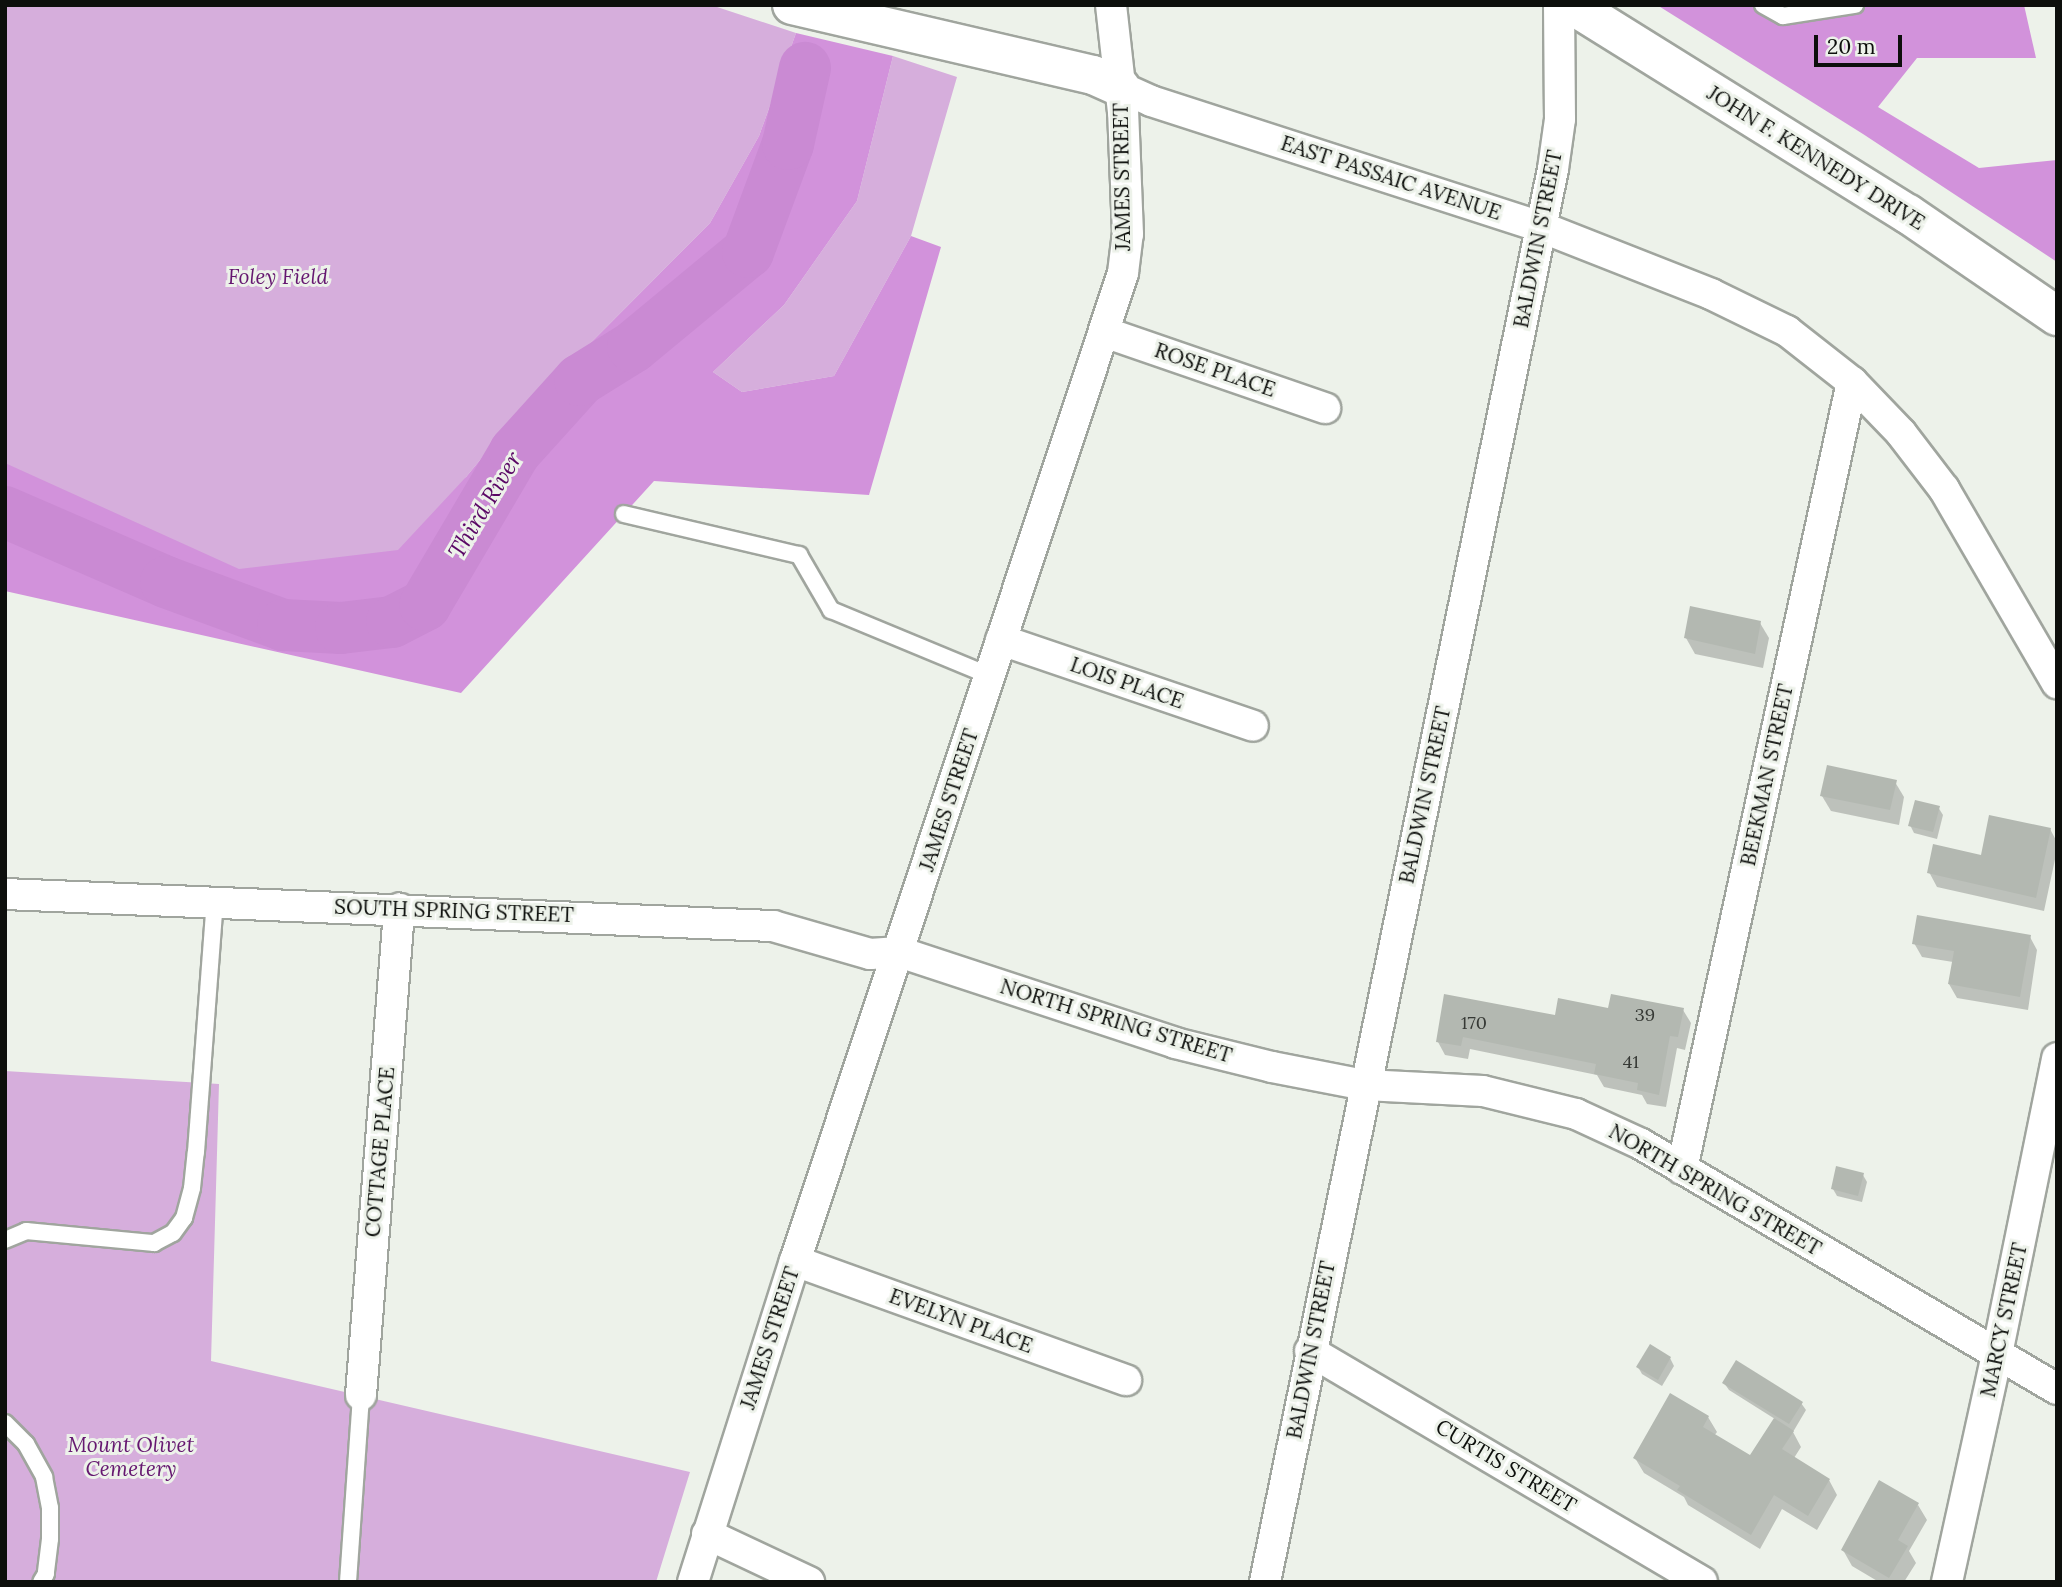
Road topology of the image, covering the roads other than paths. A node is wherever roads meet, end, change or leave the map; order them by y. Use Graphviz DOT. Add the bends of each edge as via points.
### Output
graph roads {
  1 [pos="792,5"];
  2 [pos="1111,5"];
  3 [pos="1622,5"];
  4 [pos="1763,5"];
  5 [pos="1855,5"];
  6 [pos="1564,12"];
  7 [pos="1120,87"];
  8 [pos="1541,227"];
  9 [pos="2057,283"];
  10 [pos="2057,316"];
  11 [pos="1104,332"];
  12 [pos="1852,382"];
  13 [pos="1325,408"];
  14 [pos="624,514"];
  15 [pos="1001,640"];
  16 [pos="990,676"];
  17 [pos="2057,683"];
  18 [pos="1253,726"];
  19 [pos="5,894"];
  20 [pos="215,902"];
  21 [pos="399,908"];
  22 [pos="899,952"];
  23 [pos="2057,1058"];
  24 [pos="1365,1085"];
  25 [pos="1682,1169"];
  26 [pos="5,1240"];
  27 [pos="795,1261"];
  28 [pos="1310,1351"];
  29 [pos="1997,1354"];
  30 [pos="1126,1380"];
  31 [pos="2057,1389"];
  32 [pos="361,1395"];
  33 [pos="5,1423"];
  34 [pos="707,1534"];
  35 [pos="41,1582"];
  36 [pos="348,1582"];
  37 [pos="692,1582"];
  38 [pos="809,1582"];
  39 [pos="1265,1582"];
  40 [pos="1702,1582"];
  41 [pos="1947,1582"];
  1 -- 7 [label="main road" via="1093,75"];
  2 -- 7 [label="street, JAMES STREET"];
  3 -- 9 [label="main road, JOHN F. KENNEDY DRIVE" via="1922,192"];
  4 -- 5 [label="lane" via="1783,16"];
  6 -- 8 [label="street, BALDWIN STREET" via="1560,119"];
  6 -- 10 [label="main road, JOHN F. KENNEDY DRIVE" via="1908,214"];
  7 -- 8 [label="street, EAST PASSAIC AVENUE" via="1151,101"];
  7 -- 11 [label="street, JAMES STREET" via="1128,234 1123,273"];
  8 -- 12 [label="street, EAST PASSAIC AVENUE" via="1711,294 1787,331"];
  8 -- 24 [label="street, BALDWIN STREET"];
  11 -- 13 [label="street, ROSE PLACE"];
  11 -- 15 [label="street, JAMES STREET"];
  12 -- 17 [label="street, EAST PASSAIC AVENUE" via="1901,433 1944,489"];
  12 -- 25 [label="street, BEEKMAN STREET"];
  14 -- 16 [label="lane" via="799,555 831,610"];
  15 -- 16 [label="street, JAMES STREET"];
  15 -- 18 [label="street, LOIS PLACE"];
  16 -- 22 [label="street, JAMES STREET"];
  19 -- 20 [label="street, SOUTH SPRING STREET"];
  20 -- 21 [label="street, SOUTH SPRING STREET"];
  20 -- 26 [label="lane" via="196,1152 184,1218 173,1233 154,1242 26,1231"];
  21 -- 22 [label="street, SOUTH SPRING STREET" via="773,926 870,954"];
  21 -- 32 [label="street, COTTAGE PLACE"];
  22 -- 24 [label="street, NORTH SPRING STREET" via="1175,1043"];
  22 -- 27 [label="street, JAMES STREET"];
  23 -- 29 [label="street, MARCY STREET"];
  24 -- 25 [label="street, NORTH SPRING STREET" via="1483,1091 1576,1114"];
  24 -- 28 [label="street, BALDWIN STREET"];
  25 -- 29 [label="street, NORTH SPRING STREET"];
  27 -- 30 [label="street, EVELYN PLACE"];
  27 -- 34 [label="street, JAMES STREET"];
  28 -- 39 [label="street, BALDWIN STREET"];
  28 -- 40 [label="street, CURTIS STREET"];
  29 -- 31 [label="street, NORTH SPRING STREET"];
  29 -- 41 [label="street, MARCY STREET"];
  32 -- 36 [label="lane"];
  33 -- 35 [label="lane" via="26,1444 44,1477 50,1539"];
  34 -- 37 [label="street, JAMES STREET"];
  34 -- 38 [label="street"];
}
